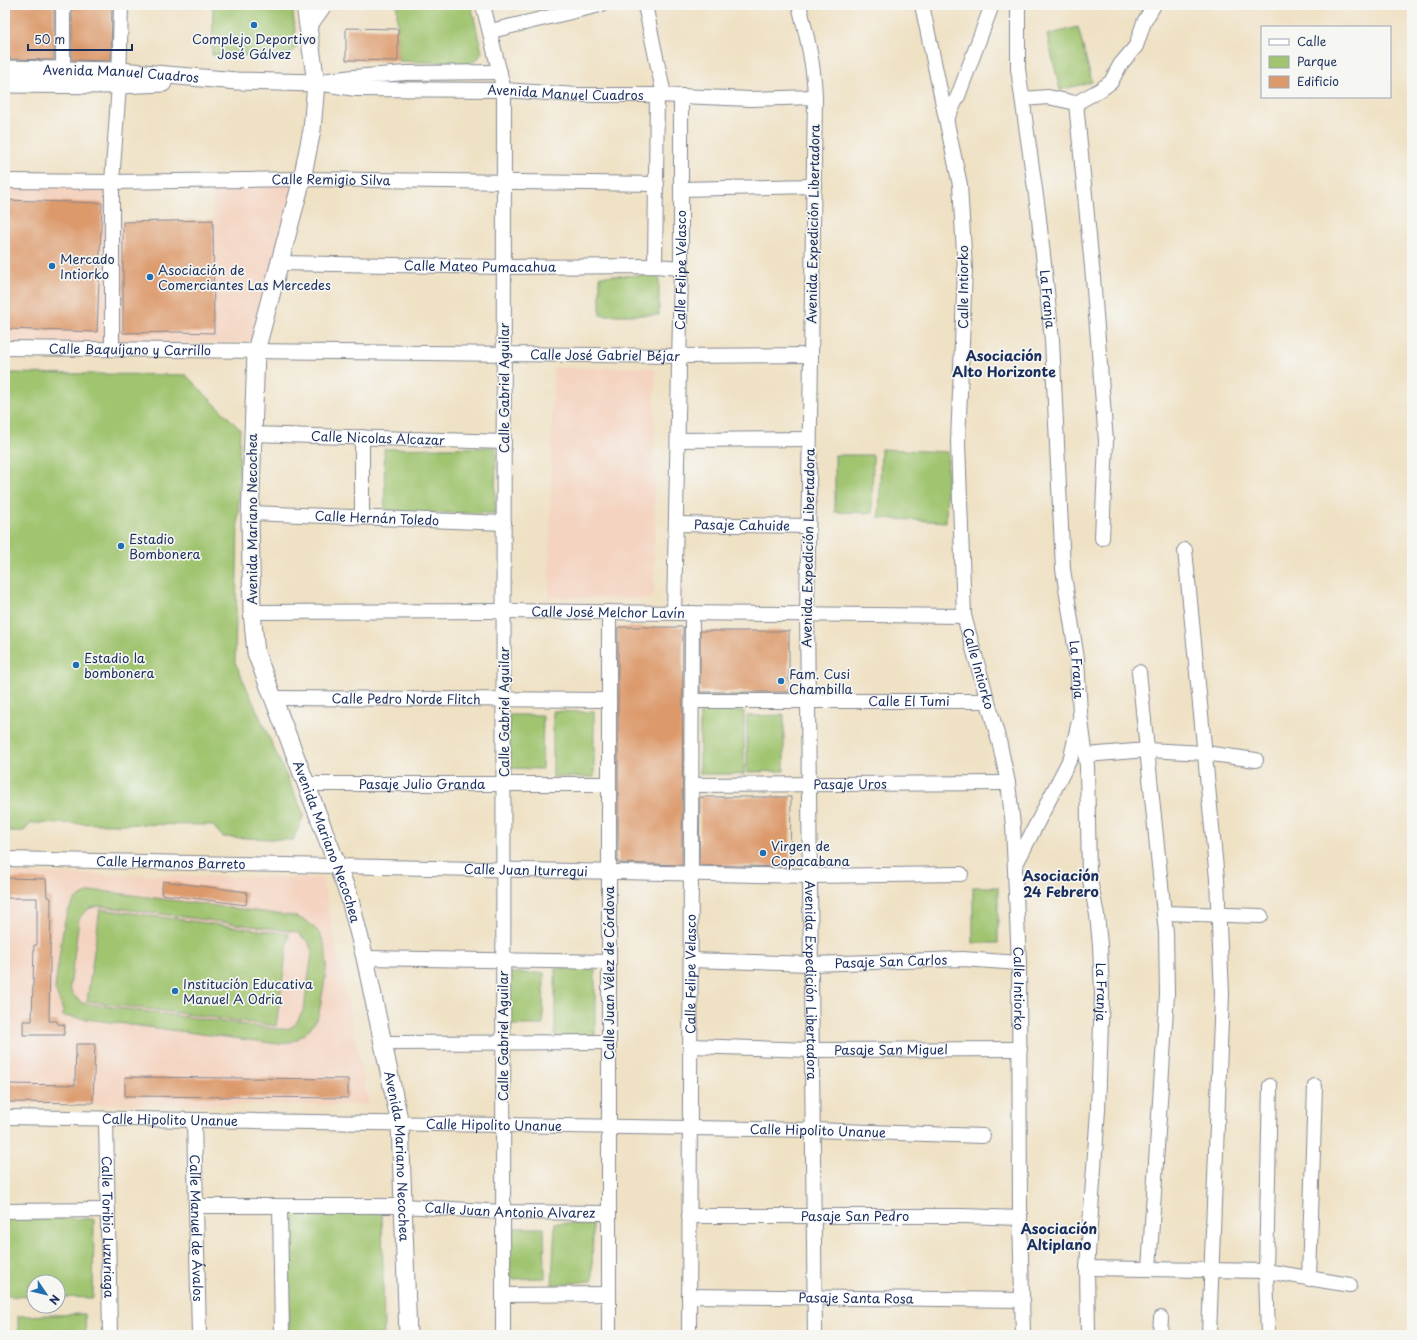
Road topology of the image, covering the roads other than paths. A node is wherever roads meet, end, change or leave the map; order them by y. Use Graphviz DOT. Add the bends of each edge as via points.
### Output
graph roads {
  1 [pos="64,5"];
  2 [pos="121,5"];
  3 [pos="305,5"];
  4 [pos="325,5"];
  5 [pos="483,5"];
  6 [pos="600,5"];
  7 [pos="646,5"];
  8 [pos="799,5"];
  9 [pos="922,5"];
  10 [pos="992,5"];
  11 [pos="1018,5"];
  12 [pos="1154,5"];
  13 [pos="308,29"];
  14 [pos="491,31"];
  15 [pos="5,69"];
  16 [pos="500,72"];
  17 [pos="63,77"];
  18 [pos="120,78"];
  19 [pos="316,82"];
  20 [pos="5,84"];
  21 [pos="504,90"];
  22 [pos="661,95"];
  23 [pos="681,96"];
  24 [pos="815,97"];
  25 [pos="1022,99"];
  26 [pos="1076,103"];
  27 [pos="947,118"];
  28 [pos="302,178"];
  29 [pos="5,180"];
  30 [pos="112,182"];
  31 [pos="504,182"];
  32 [pos="657,184"];
  33 [pos="814,186"];
  34 [pos="681,189"];
  35 [pos="279,263"];
  36 [pos="655,266"];
  37 [pos="504,267"];
  38 [pos="681,268"];
  39 [pos="5,348"];
  40 [pos="112,349"];
  41 [pos="256,351"];
  42 [pos="504,354"];
  43 [pos="810,355"];
  44 [pos="680,356"];
  45 [pos="252,434"];
  46 [pos="362,437"];
  47 [pos="809,439"];
  48 [pos="678,440"];
  49 [pos="504,442"];
  50 [pos="250,513"];
  51 [pos="362,517"];
  52 [pos="504,523"];
  53 [pos="676,524"];
  54 [pos="808,526"];
  55 [pos="1102,538"];
  56 [pos="1185,550"];
  57 [pos="504,611"];
  58 [pos="252,612"];
  59 [pos="609,612"];
  60 [pos="674,613"];
  61 [pos="692,613"];
  62 [pos="806,614"];
  63 [pos="964,616"];
  64 [pos="1139,672"];
  65 [pos="274,698"];
  66 [pos="504,700"];
  67 [pos="609,700"];
  68 [pos="692,700"];
  69 [pos="808,700"];
  70 [pos="986,701"];
  71 [pos="1080,713"];
  72 [pos="1147,750"];
  73 [pos="1205,753"];
  74 [pos="1086,755"];
  75 [pos="1256,760"];
  76 [pos="504,783"];
  77 [pos="1008,783"];
  78 [pos="307,784"];
  79 [pos="609,784"];
  80 [pos="691,785"];
  81 [pos="808,785"];
  82 [pos="5,859"];
  83 [pos="338,865"];
  84 [pos="1015,866"];
  85 [pos="504,870"];
  86 [pos="609,872"];
  87 [pos="691,874"];
  88 [pos="961,874"];
  89 [pos="810,876"];
  90 [pos="1164,913"];
  91 [pos="1219,914"];
  92 [pos="1261,916"];
  93 [pos="365,958"];
  94 [pos="690,960"];
  95 [pos="504,962"];
  96 [pos="609,962"];
  97 [pos="1019,963"];
  98 [pos="810,964"];
  99 [pos="609,1042"];
  100 [pos="384,1043"];
  101 [pos="504,1043"];
  102 [pos="690,1046"];
  103 [pos="1020,1048"];
  104 [pos="811,1050"];
  105 [pos="1270,1086"];
  106 [pos="1315,1086"];
  107 [pos="5,1117"];
  108 [pos="106,1119"];
  109 [pos="194,1121"];
  110 [pos="400,1124"];
  111 [pos="503,1125"];
  112 [pos="609,1127"];
  113 [pos="690,1128"];
  114 [pos="812,1130"];
  115 [pos="983,1136"];
  116 [pos="196,1206"];
  117 [pos="280,1206"];
  118 [pos="403,1206"];
  119 [pos="108,1210"];
  120 [pos="5,1211"];
  121 [pos="504,1212"];
  122 [pos="609,1213"];
  123 [pos="689,1216"];
  124 [pos="813,1216"];
  125 [pos="1020,1218"];
  126 [pos="1087,1268"];
  127 [pos="1149,1269"];
  128 [pos="1211,1271"];
  129 [pos="1266,1271"];
  130 [pos="1309,1279"];
  131 [pos="1350,1285"];
  132 [pos="609,1294"];
  133 [pos="503,1295"];
  134 [pos="689,1296"];
  135 [pos="814,1296"];
  136 [pos="1023,1300"];
  137 [pos="1161,1318"];
  138 [pos="110,1335"];
  139 [pos="199,1335"];
  140 [pos="282,1335"];
  141 [pos="408,1335"];
  142 [pos="503,1335"];
  143 [pos="609,1335"];
  144 [pos="689,1335"];
  145 [pos="815,1335"];
  146 [pos="1023,1335"];
  147 [pos="1088,1335"];
  148 [pos="1160,1335"];
  149 [pos="1209,1335"];
  150 [pos="1268,1335"];
  1 -- 17 [label="street"];
  2 -- 18 [label="street"];
  3 -- 13 [label="street, Avenida Mariano Necochea"];
  4 -- 13 [label="street"];
  5 -- 14 [label="street, Calle Gabriel Aguilar"];
  6 -- 14 [label="street"];
  7 -- 22 [label="street, Calle Felipe Velasco"];
  8 -- 24 [label="street, Avenida Expedición Libertadora" via="810,47"];
  9 -- 27 [label="street, Calle Intiorko"];
  10 -- 27 [label="street" via="958,96"];
  11 -- 25 [label="street, La Franja" via="1018,69"];
  12 -- 26 [label="street" via="1144,22 1136,46 1111,82"];
  13 -- 19 [label="street, Avenida Mariano Necochea"];
  14 -- 16 [label="street, Calle Gabriel Aguilar"];
  15 -- 17 [label="street, Avenida Manuel Cuadros"];
  16 -- 19 [label="street, Avenida Manuel Cuadros" via="406,73"];
  16 -- 21 [label="street, Calle Gabriel Aguilar"];
  17 -- 18 [label="street, Avenida Manuel Cuadros"];
  17 -- 20 [label="street, Avenida Manuel Cuadros"];
  18 -- 19 [label="street, Avenida Manuel Cuadros"];
  18 -- 30 [label="street"];
  19 -- 21 [label="street, Avenida Manuel Cuadros" via="356,89"];
  19 -- 28 [label="street, Avenida Mariano Necochea" via="312,130"];
  21 -- 22 [label="street, Avenida Manuel Cuadros" via="577,95"];
  21 -- 31 [label="street, Calle Gabriel Aguilar"];
  22 -- 23 [label="street, Avenida Manuel Cuadros"];
  22 -- 32 [label="street, Calle Felipe Velasco"];
  23 -- 24 [label="street, Avenida Manuel Cuadros" via="750,99"];
  23 -- 34 [label="street, Calle Felipe Velasco"];
  24 -- 33 [label="street, Avenida Expedición Libertadora"];
  25 -- 26 [label="street" via="1048,97"];
  25 -- 71 [label="street, La Franja" via="1038,210 1052,340 1063,569 1077,659"];
  26 -- 55 [label="street" via="1105,434"];
  27 -- 63 [label="street, Calle Intiorko" via="960,185 965,269 958,442"];
  28 -- 30 [label="street, Calle Remigio Silva"];
  28 -- 31 [label="street, Calle Remigio Silva"];
  28 -- 35 [label="street, Avenida Mariano Necochea"];
  29 -- 30 [label="street, Calle Remigio Silva"];
  30 -- 40 [label="street"];
  31 -- 32 [label="street, Calle Remigio Silva"];
  31 -- 37 [label="street, Calle Gabriel Aguilar"];
  32 -- 36 [label="street, Calle Felipe Velasco"];
  33 -- 34 [label="street"];
  33 -- 43 [label="street, Avenida Expedición Libertadora"];
  34 -- 38 [label="street, Calle Felipe Velasco"];
  35 -- 37 [label="street, Calle Mateo Pumacahua"];
  35 -- 41 [label="street, Avenida Mariano Necochea"];
  36 -- 37 [label="street, Calle Mateo Pumacahua"];
  36 -- 38 [label="street, Calle Mateo Pumacahua"];
  37 -- 42 [label="street, Calle Gabriel Aguilar"];
  38 -- 44 [label="street, Calle Felipe Velasco"];
  39 -- 40 [label="street, Calle Baquíjano y Carrillo"];
  40 -- 41 [label="street, Calle Baquíjano y Carrillo"];
  41 -- 42 [label="street, Calle José Gabriel Béjar"];
  41 -- 45 [label="street, Avenida Mariano Necochea"];
  42 -- 44 [label="street, Calle José Gabriel Béjar"];
  42 -- 49 [label="street, Calle Gabriel Aguilar"];
  43 -- 44 [label="street, Calle José Gabriel Béjar"];
  43 -- 47 [label="street, Avenida Expedición Libertadora"];
  44 -- 48 [label="street, Calle Felipe Velasco"];
  45 -- 46 [label="street, Calle Nicolas Alcazar"];
  45 -- 50 [label="street, Avenida Mariano Necochea"];
  46 -- 49 [label="street, Calle Nicolas Alcazar"];
  46 -- 51 [label="street"];
  47 -- 48 [label="street"];
  47 -- 54 [label="street, Avenida Expedición Libertadora"];
  48 -- 53 [label="street, Calle Felipe Velasco"];
  49 -- 52 [label="street, Calle Gabriel Aguilar"];
  50 -- 51 [label="street, Calle Hernán Toledo"];
  50 -- 58 [label="street, Avenida Mariano Necochea"];
  51 -- 52 [label="street, Calle Hernán Toledo"];
  52 -- 57 [label="street, Calle Gabriel Aguilar"];
  53 -- 54 [label="street, Pasaje Cahuide"];
  53 -- 60 [label="street, Calle Felipe Velasco"];
  54 -- 62 [label="street, Avenida Expedición Libertadora"];
  56 -- 73 [label="street"];
  57 -- 58 [label="street, Calle José Melchor Lavín"];
  57 -- 59 [label="street, Calle José Melchor Lavín"];
  57 -- 66 [label="street, Calle Gabriel Aguilar"];
  58 -- 65 [label="street, Avenida Mariano Necochea" via="256,653"];
  59 -- 60 [label="street, Calle José Melchor Lavín"];
  59 -- 67 [label="street, Calle Juan Vélez de Córdova"];
  60 -- 61 [label="street, Calle José Melchor Lavín"];
  61 -- 62 [label="street, Calle José Melchor Lavín"];
  61 -- 68 [label="street, Calle Felipe Velasco"];
  62 -- 63 [label="street, Calle José Melchor Lavín"];
  62 -- 69 [label="street, Avenida Expedición Libertadora"];
  63 -- 70 [label="street, Calle Intiorko"];
  64 -- 72 [label="street"];
  65 -- 66 [label="street, Calle Pedro Norde Flitch"];
  65 -- 78 [label="street, Avenida Mariano Necochea"];
  66 -- 67 [label="street, Calle Pedro Norde Flitch"];
  66 -- 76 [label="street, Calle Gabriel Aguilar"];
  67 -- 79 [label="street, Calle Juan Vélez de Córdova"];
  68 -- 69 [label="street, Calle El Tumi"];
  68 -- 80 [label="street, Calle Felipe Velasco"];
  69 -- 70 [label="street, Calle El Tumi"];
  69 -- 81 [label="street, Avenida Expedición Libertadora"];
  70 -- 77 [label="street, Calle Intiorko" via="1000,745"];
  71 -- 74 [label="street, La Franja"];
  71 -- 84 [label="street" via="1070,757"];
  72 -- 73 [label="street"];
  72 -- 74 [label="street"];
  72 -- 90 [label="street"];
  73 -- 75 [label="street"];
  73 -- 91 [label="street"];
  74 -- 126 [label="street, La Franja" via="1089,875 1098,915 1102,994 1098,1110"];
  76 -- 78 [label="street, Pasaje Julio Granda"];
  76 -- 79 [label="street, Pasaje Julio Granda"];
  76 -- 85 [label="street, Calle Gabriel Aguilar"];
  77 -- 81 [label="street, Pasaje Uros"];
  77 -- 84 [label="street, Calle Intiorko"];
  78 -- 83 [label="street, Avenida Mariano Necochea"];
  79 -- 86 [label="street, Calle Juan Vélez de Córdova"];
  80 -- 81 [label="street, Pasaje Uros"];
  80 -- 87 [label="street, Calle Felipe Velasco"];
  81 -- 89 [label="street, Avenida Expedición Libertadora"];
  82 -- 83 [label="street, Calle Hermanos Barreto"];
  83 -- 85 [label="street, Calle Juan Iturregui"];
  83 -- 93 [label="street, Avenida Mariano Necochea"];
  84 -- 97 [label="street, Calle Intiorko"];
  85 -- 86 [label="street, Calle Juan Iturregui"];
  85 -- 95 [label="street, Calle Gabriel Aguilar"];
  86 -- 87 [label="street, Calle Juan Iturregui"];
  86 -- 96 [label="street, Calle Juan Vélez de Córdova"];
  87 -- 89 [label="street, Calle Juan Iturregui"];
  87 -- 94 [label="street, Calle Felipe Velasco"];
  88 -- 89 [label="street, Calle Juan Iturregui"];
  89 -- 98 [label="street, Avenida Expedición Libertadora"];
  90 -- 91 [label="street"];
  90 -- 127 [label="street" via="1167,994"];
  91 -- 92 [label="street"];
  91 -- 128 [label="street" via="1222,994"];
  93 -- 95 [label="street"];
  93 -- 100 [label="street, Avenida Mariano Necochea"];
  94 -- 98 [label="street, Pasaje San Carlos"];
  94 -- 102 [label="street, Calle Felipe Velasco"];
  95 -- 96 [label="street"];
  95 -- 101 [label="street, Calle Gabriel Aguilar"];
  96 -- 99 [label="street, Calle Juan Vélez de Córdova"];
  97 -- 98 [label="street, Pasaje San Carlos" via="963,960"];
  97 -- 103 [label="street, Calle Intiorko"];
  98 -- 104 [label="street, Avenida Expedición Libertadora"];
  99 -- 101 [label="street"];
  99 -- 112 [label="street, Calle Juan Vélez de Córdova"];
  100 -- 101 [label="street"];
  100 -- 110 [label="street, Avenida Mariano Necochea"];
  101 -- 111 [label="street, Calle Gabriel Aguilar"];
  102 -- 104 [label="street, Pasaje San Miguel"];
  102 -- 113 [label="street, Calle Felipe Velasco"];
  103 -- 104 [label="street, Pasaje San Miguel"];
  103 -- 125 [label="street, Calle Intiorko"];
  104 -- 114 [label="street, Avenida Expedición Libertadora"];
  105 -- 129 [label="street"];
  106 -- 130 [label="street"];
  107 -- 108 [label="street, Calle Hipolito Unanue"];
  108 -- 109 [label="street, Calle Hipolito Unanue"];
  108 -- 119 [label="street, Calle Toribio Luzuriaga"];
  109 -- 110 [label="street, Calle Hipolito Unanue"];
  109 -- 116 [label="street, Calle Manuel de Ávalos"];
  110 -- 111 [label="street, Calle Hipolito Unanue"];
  110 -- 118 [label="street, Avenida Mariano Necochea"];
  111 -- 112 [label="street, Calle Hipolito Unanue"];
  111 -- 121 [label="street, Calle Gabriel Aguilar"];
  112 -- 113 [label="street, Calle Hipolito Unanue"];
  112 -- 122 [label="street, Calle Juan Vélez de Córdova"];
  113 -- 114 [label="street, Calle Hipolito Unanue"];
  113 -- 123 [label="street, Calle Felipe Velasco"];
  114 -- 115 [label="street, Calle Hipolito Unanue"];
  114 -- 124 [label="street, Avenida Expedición Libertadora"];
  116 -- 117 [label="street, Calle Juan Antonio Alvarez"];
  116 -- 139 [label="street, Calle Manuel de Ávalos"];
  117 -- 118 [label="street, Calle Juan Antonio Alvarez"];
  117 -- 140 [label="street"];
  118 -- 121 [label="street, Calle Juan Antonio Alvarez"];
  118 -- 141 [label="street, Avenida Mariano Necochea"];
  119 -- 120 [label="street"];
  119 -- 138 [label="street, Calle Toribio Luzuriaga"];
  121 -- 122 [label="street, Calle Juan Antonio Alvarez"];
  121 -- 133 [label="street, Calle Gabriel Aguilar"];
  122 -- 132 [label="street, Calle Juan Vélez de Córdova"];
  123 -- 124 [label="street, Pasaje San Pedro"];
  123 -- 134 [label="street, Calle Felipe Velasco"];
  124 -- 125 [label="street, Pasaje San Pedro"];
  124 -- 135 [label="street, Avenida Expedición Libertadora"];
  125 -- 136 [label="street, Calle Intiorko"];
  126 -- 127 [label="street"];
  126 -- 147 [label="street, La Franja"];
  127 -- 128 [label="street"];
  128 -- 129 [label="street"];
  128 -- 149 [label="street"];
  129 -- 130 [label="street"];
  129 -- 150 [label="street"];
  130 -- 131 [label="street"];
  132 -- 133 [label="street"];
  132 -- 143 [label="street, Calle Juan Vélez de Córdova"];
  133 -- 142 [label="street, Calle Gabriel Aguilar"];
  134 -- 135 [label="street, Pasaje Santa Rosa"];
  134 -- 144 [label="street, Calle Felipe Velasco"];
  135 -- 136 [label="street, Pasaje Santa Rosa"];
  135 -- 145 [label="street, Avenida Expedición Libertadora"];
  136 -- 146 [label="street, Calle Intiorko"];
  137 -- 148 [label="street"];
}
